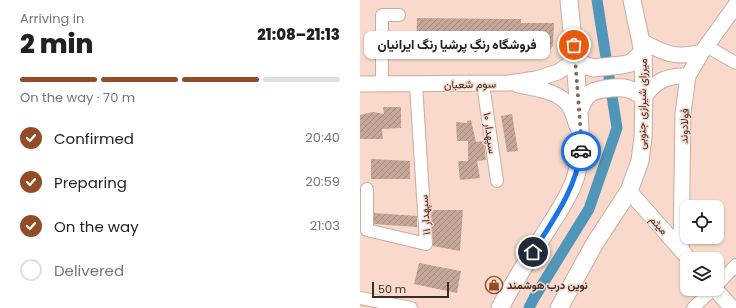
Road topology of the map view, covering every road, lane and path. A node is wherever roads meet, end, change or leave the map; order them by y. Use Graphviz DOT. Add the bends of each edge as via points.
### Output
graph roads {
  1 [pos="568,0"];
  2 [pos="632,0"];
  3 [pos="736,5"];
  4 [pos="399,15"];
  5 [pos="642,46"];
  6 [pos="704,49"];
  7 [pos="576,60"];
  8 [pos="736,63"];
  9 [pos="688,76"];
  10 [pos="509,83"];
  11 [pos="360,84"];
  12 [pos="382,84"];
  13 [pos="416,84"];
  14 [pos="483,84"];
  15 [pos="644,96"];
  16 [pos="579,112"];
  17 [pos="581,135"];
  18 [pos="497,181"];
  19 [pos="367,189"];
  20 [pos="629,191"];
  21 [pos="683,200"];
  22 [pos="680,210"];
  23 [pos="661,227"];
  24 [pos="683,252"];
  25 [pos="736,265"];
  26 [pos="724,278"];
  27 [pos="707,296"];
  28 [pos="721,296"];
  29 [pos="360,298"];
  30 [pos="411,308"];
  31 [pos="500,308"];
  32 [pos="559,308"];
  33 [pos="694,308"];
  34 [pos="732,308"];
  1 -- 7 [label="main road"];
  2 -- 5 [label="main road, میرزای شیرازی جنوبی"];
  3 -- 6 [label="street, فولادوند"];
  4 -- 12 [label="street" via="382,15"];
  5 -- 6 [label="street" via="671,55 690,55"];
  5 -- 7 [label="main road" via="631,62 622,65 593,68"];
  5 -- 15 [label="main road, میرزای شیرازی جنوبی"];
  6 -- 8 [label="street"];
  6 -- 9 [label="street, فولادوند"];
  7 -- 10 [label="street, سوم شعبان" via="558,72 536,79"];
  7 -- 16 [label="main road"];
  9 -- 15 [label="street" via="676,75 662,80"];
  9 -- 21 [label="street, فولادوند" via="683,114"];
  10 -- 14 [label="street, سوم شعبان"];
  10 -- 17 [label="street" via="545,91 565,101"];
  11 -- 12 [label="street, سوم شعبان"];
  12 -- 13 [label="street, سوم شعبان"];
  13 -- 14 [label="street, سوم شعبان"];
  13 -- 19 [label="street, سپهدار ۱۱" via="426,244 367,230"];
  14 -- 18 [label="street, سپهدار ۱۰"];
  15 -- 16 [label="main road" via="624,88 595,90 588,94"];
  15 -- 20 [label="main road, میرزای شیرازی جنوبی" via="640,161"];
  16 -- 17 [label="main road"];
  17 -- 31 [label="main road" via="574,180"];
  20 -- 23 [label="street, میثم"];
  20 -- 32 [label="main road, میرزای شیرازی جنوبی" via="595,243"];
  22 -- 23 [label="street" via="671,222"];
  23 -- 24 [label="street, میثم"];
  25 -- 26 [label="street"];
  27 -- 33 [label="street"];
  28 -- 34 [label="street"];
  29 -- 30 [label="street"];
}
